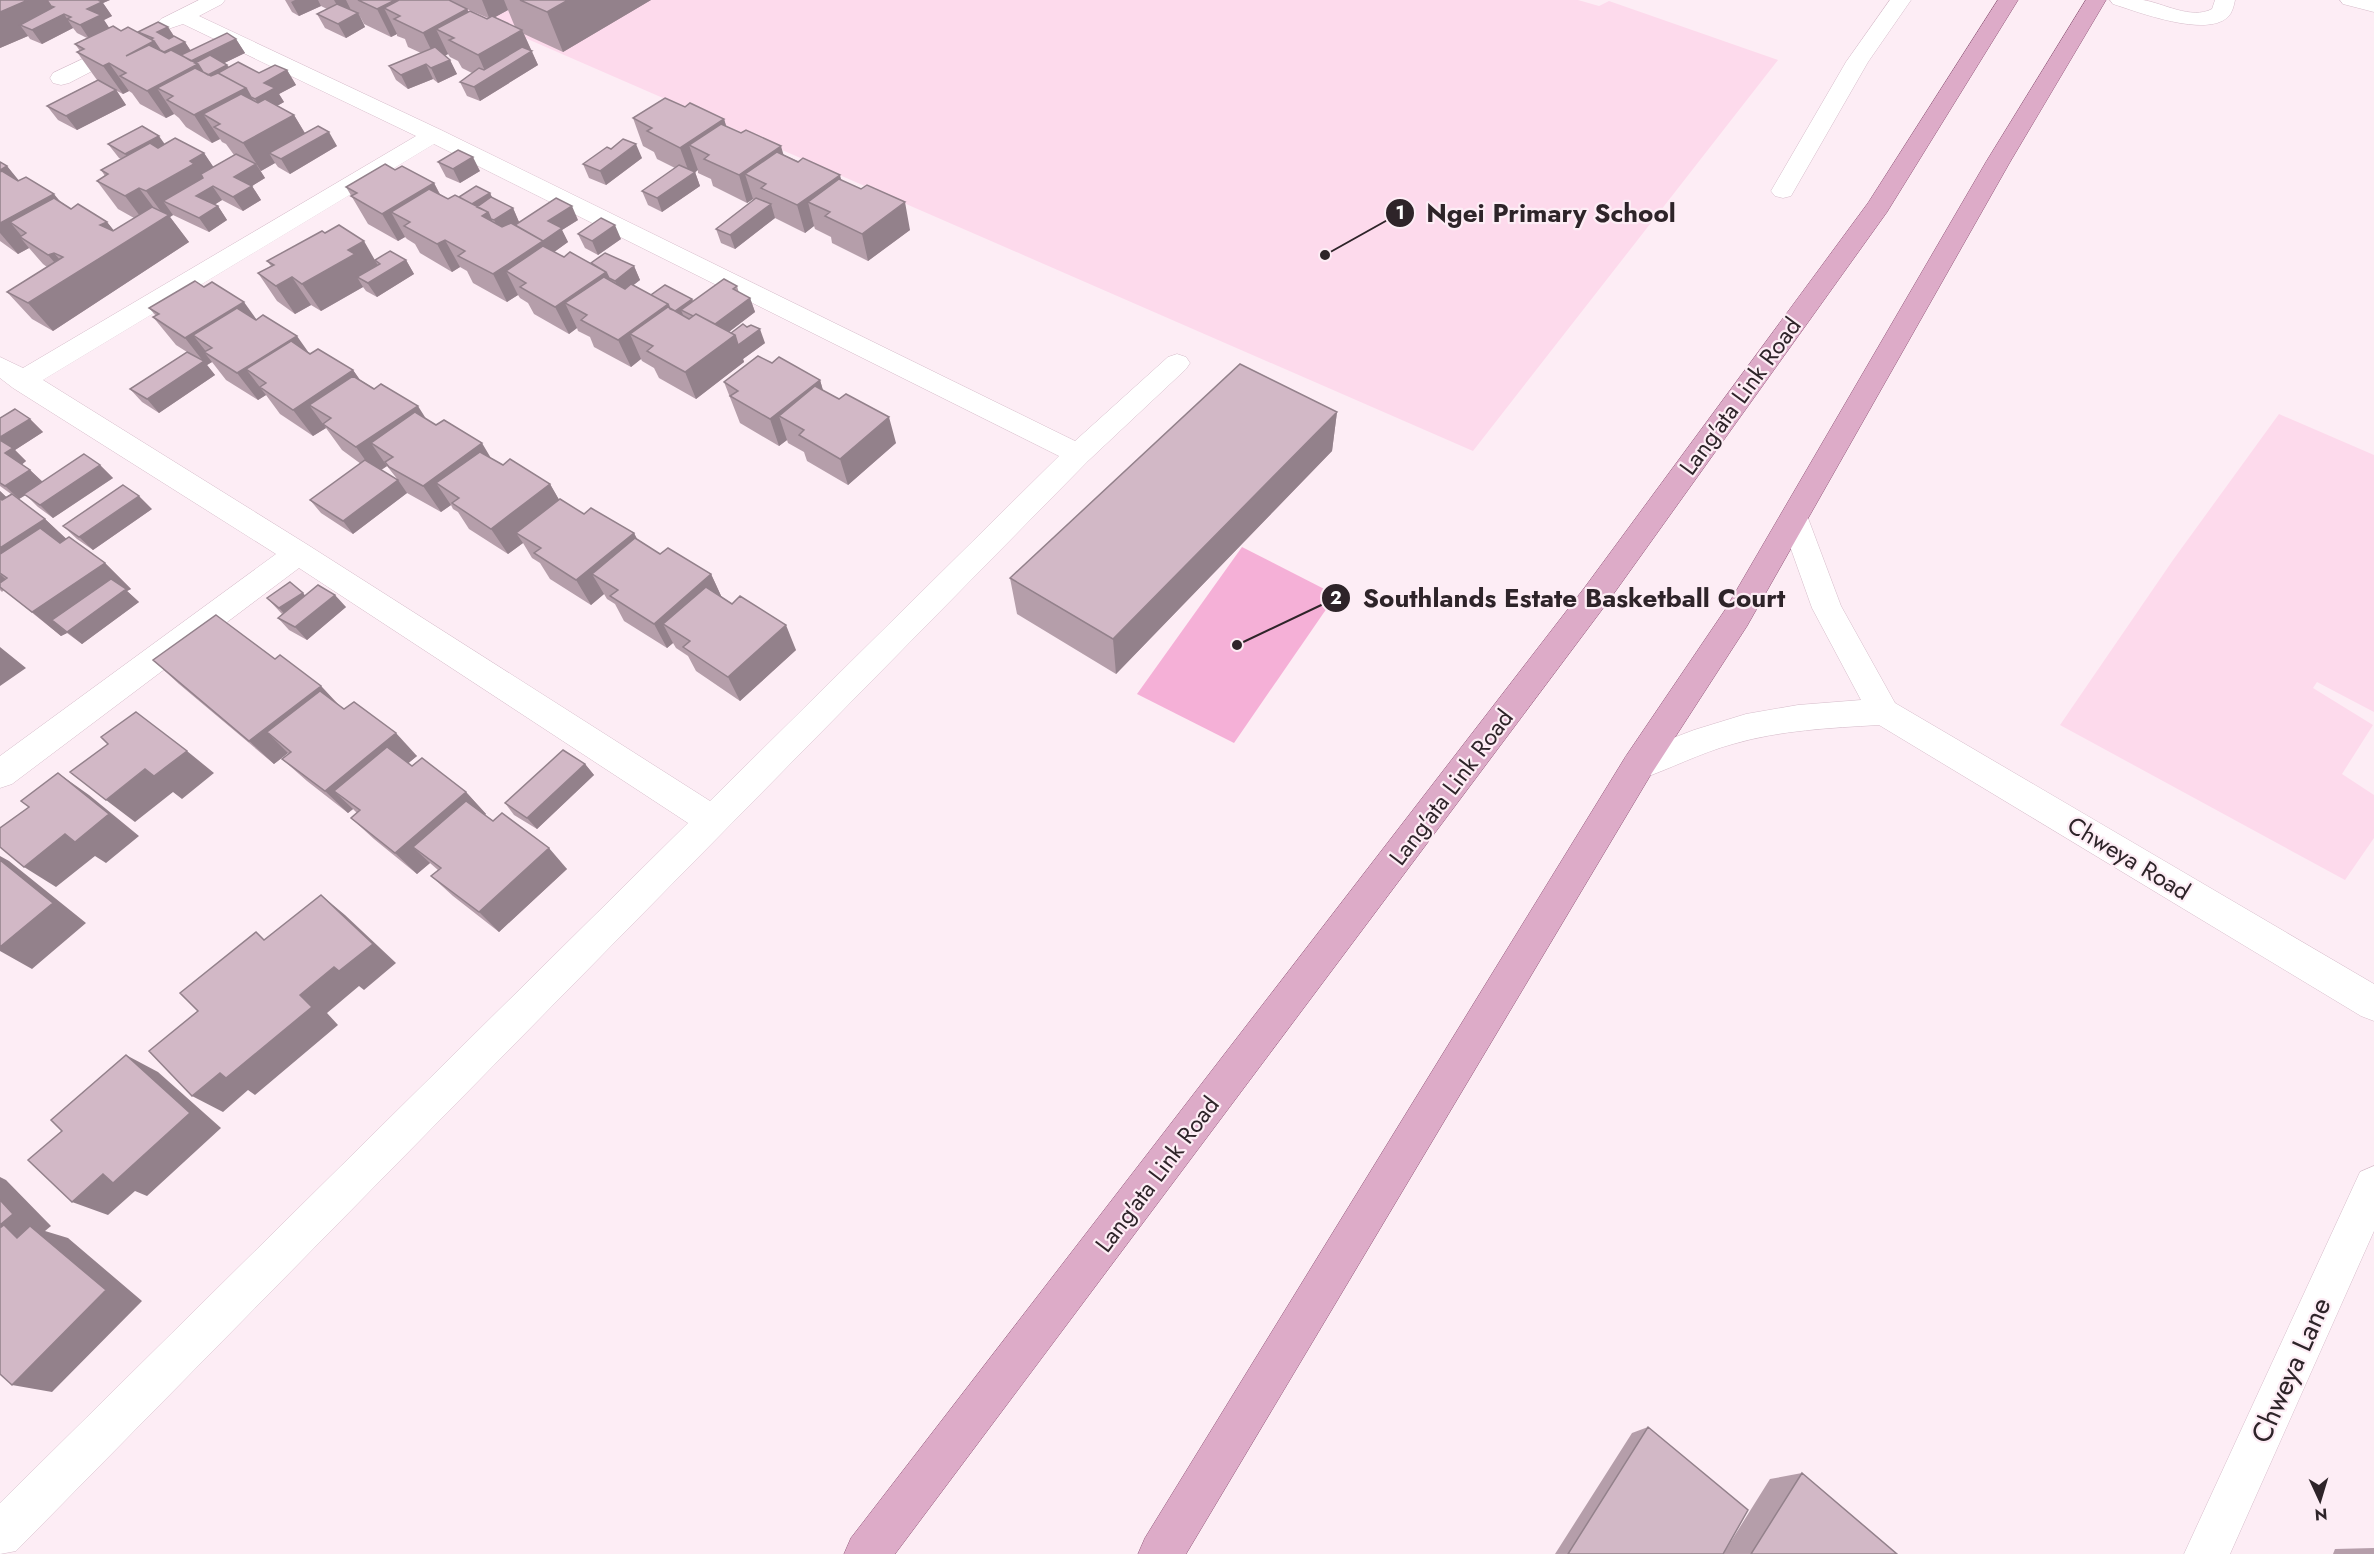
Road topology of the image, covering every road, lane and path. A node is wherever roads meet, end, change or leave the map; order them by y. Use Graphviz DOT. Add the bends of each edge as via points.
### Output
graph roads {
  1 [pos="215,0"];
  2 [pos="1901,0"];
  3 [pos="2008,0"];
  4 [pos="2096,0"];
  5 [pos="2120,0"];
  6 [pos="2225,0"];
  7 [pos="2350,0"];
  8 [pos="2374,6"];
  9 [pos="183,16"];
  10 [pos="61,78"];
  11 [pos="433,135"];
  12 [pos="1783,191"];
  13 [pos="1177,363"];
  14 [pos="11,374"];
  15 [pos="1078,454"];
  16 [pos="1794,519"];
  17 [pos="298,553"];
  18 [pos="1884,712"];
  19 [pos="1638,766"];
  20 [pos="0,774"];
  21 [pos="712,820"];
  22 [pos="2374,1004"];
  23 [pos="2374,1186"];
  24 [pos="0,1535"];
  25 [pos="867,1554"];
  26 [pos="1161,1554"];
  27 [pos="2207,1554"];
  1 -- 9 [label="street"];
  2 -- 12 [label="street" via="1857,62"];
  3 -- 25 [label="main road, Lang'ata Link Road" via="1878,207 1596,595"];
  4 -- 16 [label="main road" via="1998,162"];
  5 -- 6 [label="street" via="2193,19 2210,19 2220,13"];
  7 -- 8 [label="street"];
  9 -- 10 [label="street"];
  9 -- 11 [label="street"];
  11 -- 14 [label="street"];
  11 -- 15 [label="street"];
  13 -- 15 [label="street"];
  14 -- 17 [label="street"];
  15 -- 21 [label="street"];
  16 -- 18 [label="street" via="1827,608"];
  16 -- 19 [label="main road" via="1736,618"];
  17 -- 20 [label="street"];
  17 -- 21 [label="street"];
  18 -- 19 [label="street" via="1835,714 1749,726"];
  18 -- 22 [label="street, Chweya Road"];
  19 -- 26 [label="main road"];
  21 -- 24 [label="street"];
  23 -- 27 [label="street, Chweya Lane"];
}
